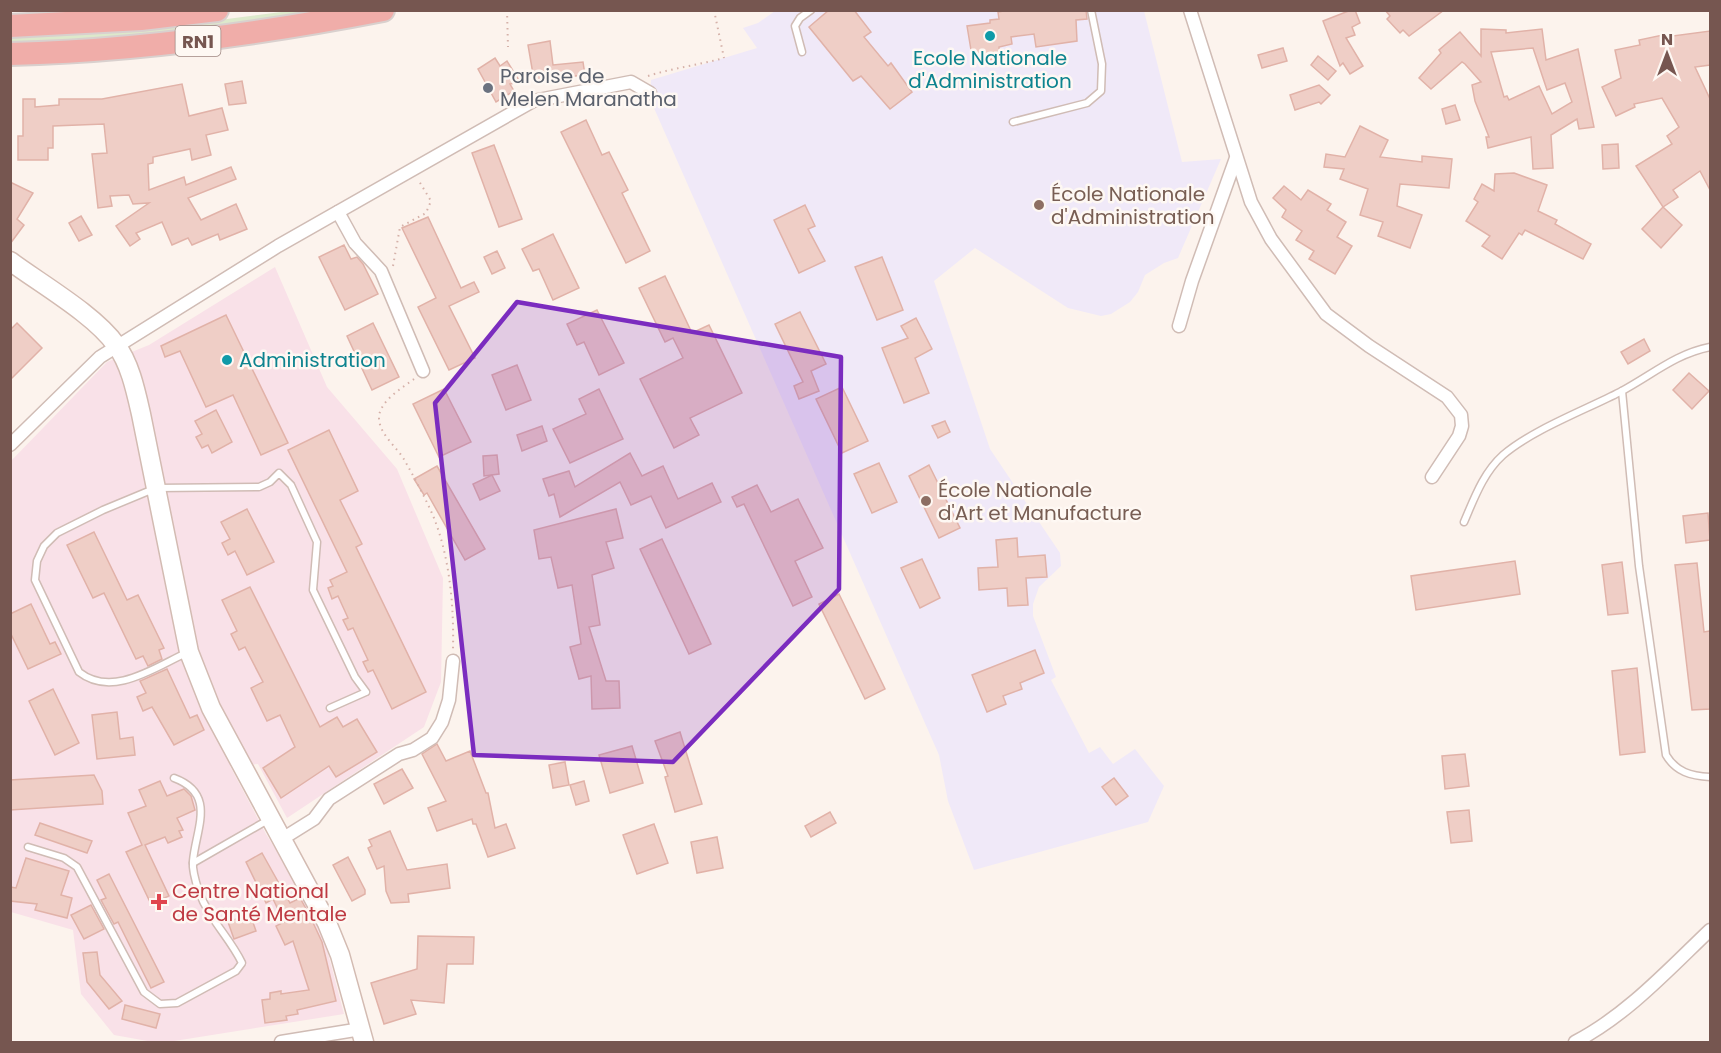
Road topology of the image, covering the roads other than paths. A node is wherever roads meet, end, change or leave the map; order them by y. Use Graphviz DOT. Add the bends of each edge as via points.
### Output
graph roads {
  1 [pos="217,10"];
  2 [pos="383,10"];
  3 [pos="811,10"];
  4 [pos="1091,10"];
  5 [pos="1190,10"];
  6 [pos="10,26"];
  7 [pos="802,52"];
  8 [pos="10,54"];
  9 [pos="650,93"];
  10 [pos="1013,122"];
  11 [pos="1236,158"];
  12 [pos="338,212"];
  13 [pos="10,261"];
  14 [pos="1179,326"];
  15 [pos="117,345"];
  16 [pos="1710,347"];
  17 [pos="423,371"];
  18 [pos="1622,391"];
  19 [pos="10,445"];
  20 [pos="1432,477"];
  21 [pos="156,488"];
  22 [pos="1464,522"];
  23 [pos="189,652"];
  24 [pos="453,661"];
  25 [pos="330,708"];
  26 [pos="1710,777"];
  27 [pos="174,778"];
  28 [pos="270,819"];
  29 [pos="282,839"];
  30 [pos="28,847"];
  31 [pos="193,863"];
  32 [pos="1710,930"];
  33 [pos="363,1036"];
  34 [pos="281,1042"];
  35 [pos="1575,1042"];
  1 -- 6 [label="highway, RN1" via="141,19"];
  2 -- 8 [label="highway, RN1" via="192,41 109,50"];
  3 -- 7 [label="lane" via="795,26"];
  4 -- 10 [label="lane" via="1102,64 1101,91 1087,102"];
  5 -- 11 [label="street"];
  9 -- 12 [label="street" via="632,82 533,101"];
  11 -- 14 [label="street"];
  11 -- 20 [label="street" via="1251,202 1271,238 1326,314 1447,397 1461,415 1459,436"];
  12 -- 15 [label="street"];
  12 -- 17 [label="street" via="355,243 381,271"];
  13 -- 15 [label="street" via="99,327"];
  15 -- 19 [label="street"];
  15 -- 21 [label="street" via="136,393"];
  16 -- 18 [label="lane" via="1688,351"];
  18 -- 22 [label="lane" via="1502,456 1482,481"];
  18 -- 26 [label="lane" via="1639,566 1666,754 1673,766 1686,773"];
  21 -- 23 [label="street"];
  21 -- 23 [label="lane" via="57,533 44,546 35,580 80,672 90,680 120,683"];
  21 -- 25 [label="lane" via="259,487 279,473 291,485 316,542 313,590 366,692"];
  23 -- 28 [label="street" via="211,708"];
  24 -- 29 [label="street" via="449,700 432,738 399,754 329,799 314,819"];
  27 -- 31 [label="lane" via="186,782 199,799 202,814"];
  28 -- 29 [label="street"];
  28 -- 31 [label="lane"];
  29 -- 33 [label="street" via="327,923"];
  30 -- 31 [label="lane" via="64,858 77,867 144,992 152,1000 169,1005 236,971 243,963 217,928 199,893"];
  32 -- 35 [label="street" via="1634,1002"];
  33 -- 34 [label="street"];
}
